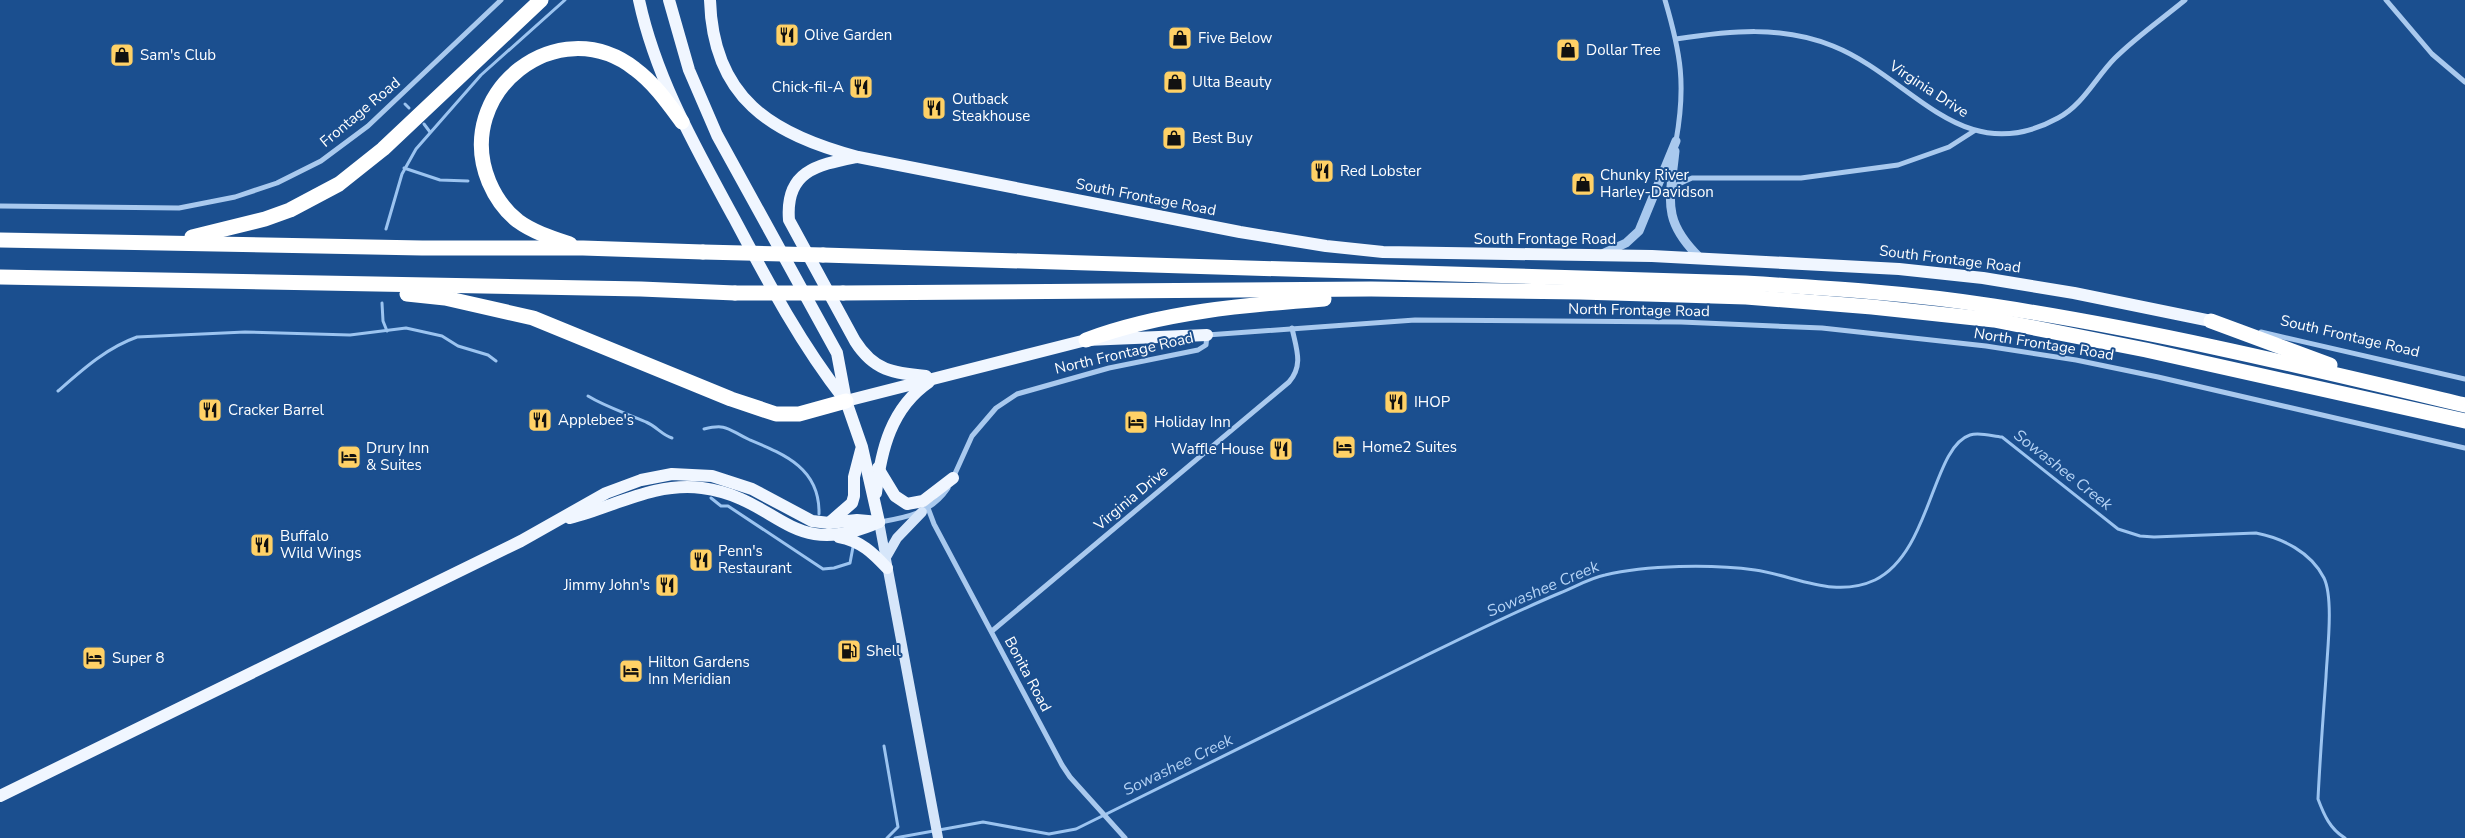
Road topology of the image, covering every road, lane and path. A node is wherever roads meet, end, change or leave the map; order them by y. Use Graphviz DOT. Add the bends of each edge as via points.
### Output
graph roads {
  1 [pos="491,0"];
  2 [pos="501,0"];
  3 [pos="541,0"];
  4 [pos="639,0"];
  5 [pos="668,0"];
  6 [pos="710,0"];
  7 [pos="1665,0"];
  8 [pos="2185,0"];
  9 [pos="2386,0"];
  10 [pos="496,6"];
  11 [pos="1676,39"];
  12 [pos="2465,82"];
  13 [pos="682,122"];
  14 [pos="1974,131"];
  15 [pos="1676,141"];
  16 [pos="858,157"];
  17 [pos="1671,187"];
  18 [pos="0,206"];
  19 [pos="0,240"];
  20 [pos="173,242"];
  21 [pos="583,248"];
  22 [pos="1600,255"];
  23 [pos="1700,258"];
  24 [pos="0,277"];
  25 [pos="377,284"];
  26 [pos="1372,289"];
  27 [pos="2211,321"];
  28 [pos="1292,328"];
  29 [pos="1207,335"];
  30 [pos="1086,340"];
  31 [pos="937,376"];
  32 [pos="2465,380"];
  33 [pos="2365,382"];
  34 [pos="846,400"];
  35 [pos="2465,406"];
  36 [pos="2465,421"];
  37 [pos="858,434"];
  38 [pos="862,447"];
  39 [pos="2465,448"];
  40 [pos="879,470"];
  41 [pos="954,478"];
  42 [pos="875,501"];
  43 [pos="925,510"];
  44 [pos="562,519"];
  45 [pos="879,522"];
  46 [pos="829,523"];
  47 [pos="832,536"];
  48 [pos="886,564"];
  49 [pos="992,631"];
  50 [pos="0,796"];
  51 [pos="938,838"];
  52 [pos="1126,838"];
  1 -- 10 [label="street"];
  2 -- 10 [label="street, Frontage Road"];
  3 -- 20 [label="highway" via="383,149 339,184 290,210 265,219"];
  4 -- 13 [label="main road" via="656,59"];
  5 -- 34 [label="main road" via="684,55 717,135 837,353"];
  6 -- 16 [label="main road, South Frontage Road" via="719,59 744,97 766,118 792,135"];
  7 -- 11 [label="street"];
  8 -- 14 [label="street, Virginia Drive" via="2116,57 2081,99 2061,117 2026,132 1990,135"];
  9 -- 12 [label="street" via="2432,54"];
  10 -- 18 [label="street, Frontage Road" via="368,126 321,161 277,183 235,197 179,208"];
  11 -- 14 [label="street, Virginia Drive" via="1727,31 1764,30 1832,46 1865,63 1944,117"];
  11 -- 15 [label="street" via="1683,84"];
  13 -- 21 [label="highway" via="663,96 634,68 595,50 564,50 547,54 531,60 503,83 484,117 481,135 484,165 492,190 518,220 538,232"];
  13 -- 34 [label="main road" via="817,364"];
  14 -- 17 [label="street" via="1949,148 1898,166 1801,178 1692,178"];
  15 -- 17 [label="street"];
  15 -- 22 [label="street" via="1639,230 1626,243"];
  16 -- 22 [label="main road, South Frontage Road" via="1326,246 1392,252"];
  16 -- 31 [label="main road" via="819,166 799,179 789,200 793,229 868,359 881,368 900,374"];
  17 -- 23 [label="street" via="1673,223"];
  19 -- 20 [label="highway"];
  20 -- 21 [label="highway"];
  21 -- 33 [label="highway, bridge" via="1818,287 1991,305 2068,318"];
  22 -- 23 [label="main road, South Frontage Road"];
  23 -- 27 [label="main road, South Frontage Road" via="1846,264 1983,278 2074,292"];
  24 -- 25 [label="highway"];
  25 -- 26 [label="highway, bridge" via="736,293"];
  25 -- 34 [label="highway" via="396,292 446,298 533,318 731,399 776,414 799,414"];
  26 -- 30 [label="highway" via="1346,297 1182,315 1129,326"];
  26 -- 36 [label="highway" via="1746,297 1994,320 2146,350"];
  27 -- 32 [label="street, South Frontage Road"];
  27 -- 33 [label="highway" via="2351,373"];
  28 -- 29 [label="street, North Frontage Road"];
  28 -- 39 [label="street, North Frontage Road" via="1415,320 1681,322 1786,325 1901,335 2040,354 2158,376"];
  28 -- 49 [label="street, Virginia Drive" via="1299,360 1297,371 1289,382"];
  29 -- 30 [label="main road"];
  29 -- 41 [label="street, North Frontage Road" via="1206,345 1198,350 1109,368 1017,394 996,408 975,432"];
  30 -- 31 [label="main road"];
  31 -- 34 [label="main road"];
  31 -- 40 [label="main road" via="903,405 882,454"];
  33 -- 35 [label="highway"];
  34 -- 37 [label="main road"];
  37 -- 38 [label="main road"];
  37 -- 40 [label="main road"];
  38 -- 42 [label="main road"];
  38 -- 46 [label="main road" via="854,477 852,503"];
  40 -- 41 [label="main road" via="895,496 907,504 923,501"];
  40 -- 42 [label="main road"];
  41 -- 43 [label="street, North Frontage Road" via="945,492"];
  42 -- 45 [label="main road"];
  43 -- 45 [label="street"];
  43 -- 48 [label="main road" via="897,538"];
  43 -- 49 [label="street, Bonita Road"];
  44 -- 46 [label="main road" via="622,486 658,476 686,474 736,482 804,518"];
  44 -- 47 [label="main road" via="666,488 694,488 736,497 804,533"];
  44 -- 50 [label="main road"];
  45 -- 46 [label="main road"];
  45 -- 47 [label="main road" via="860,531"];
  45 -- 48 [label="main road"];
  47 -- 48 [label="main road" via="862,545"];
  48 -- 51 [label="main road"];
  49 -- 52 [label="street, Bonita Road" via="1070,777"];
}
